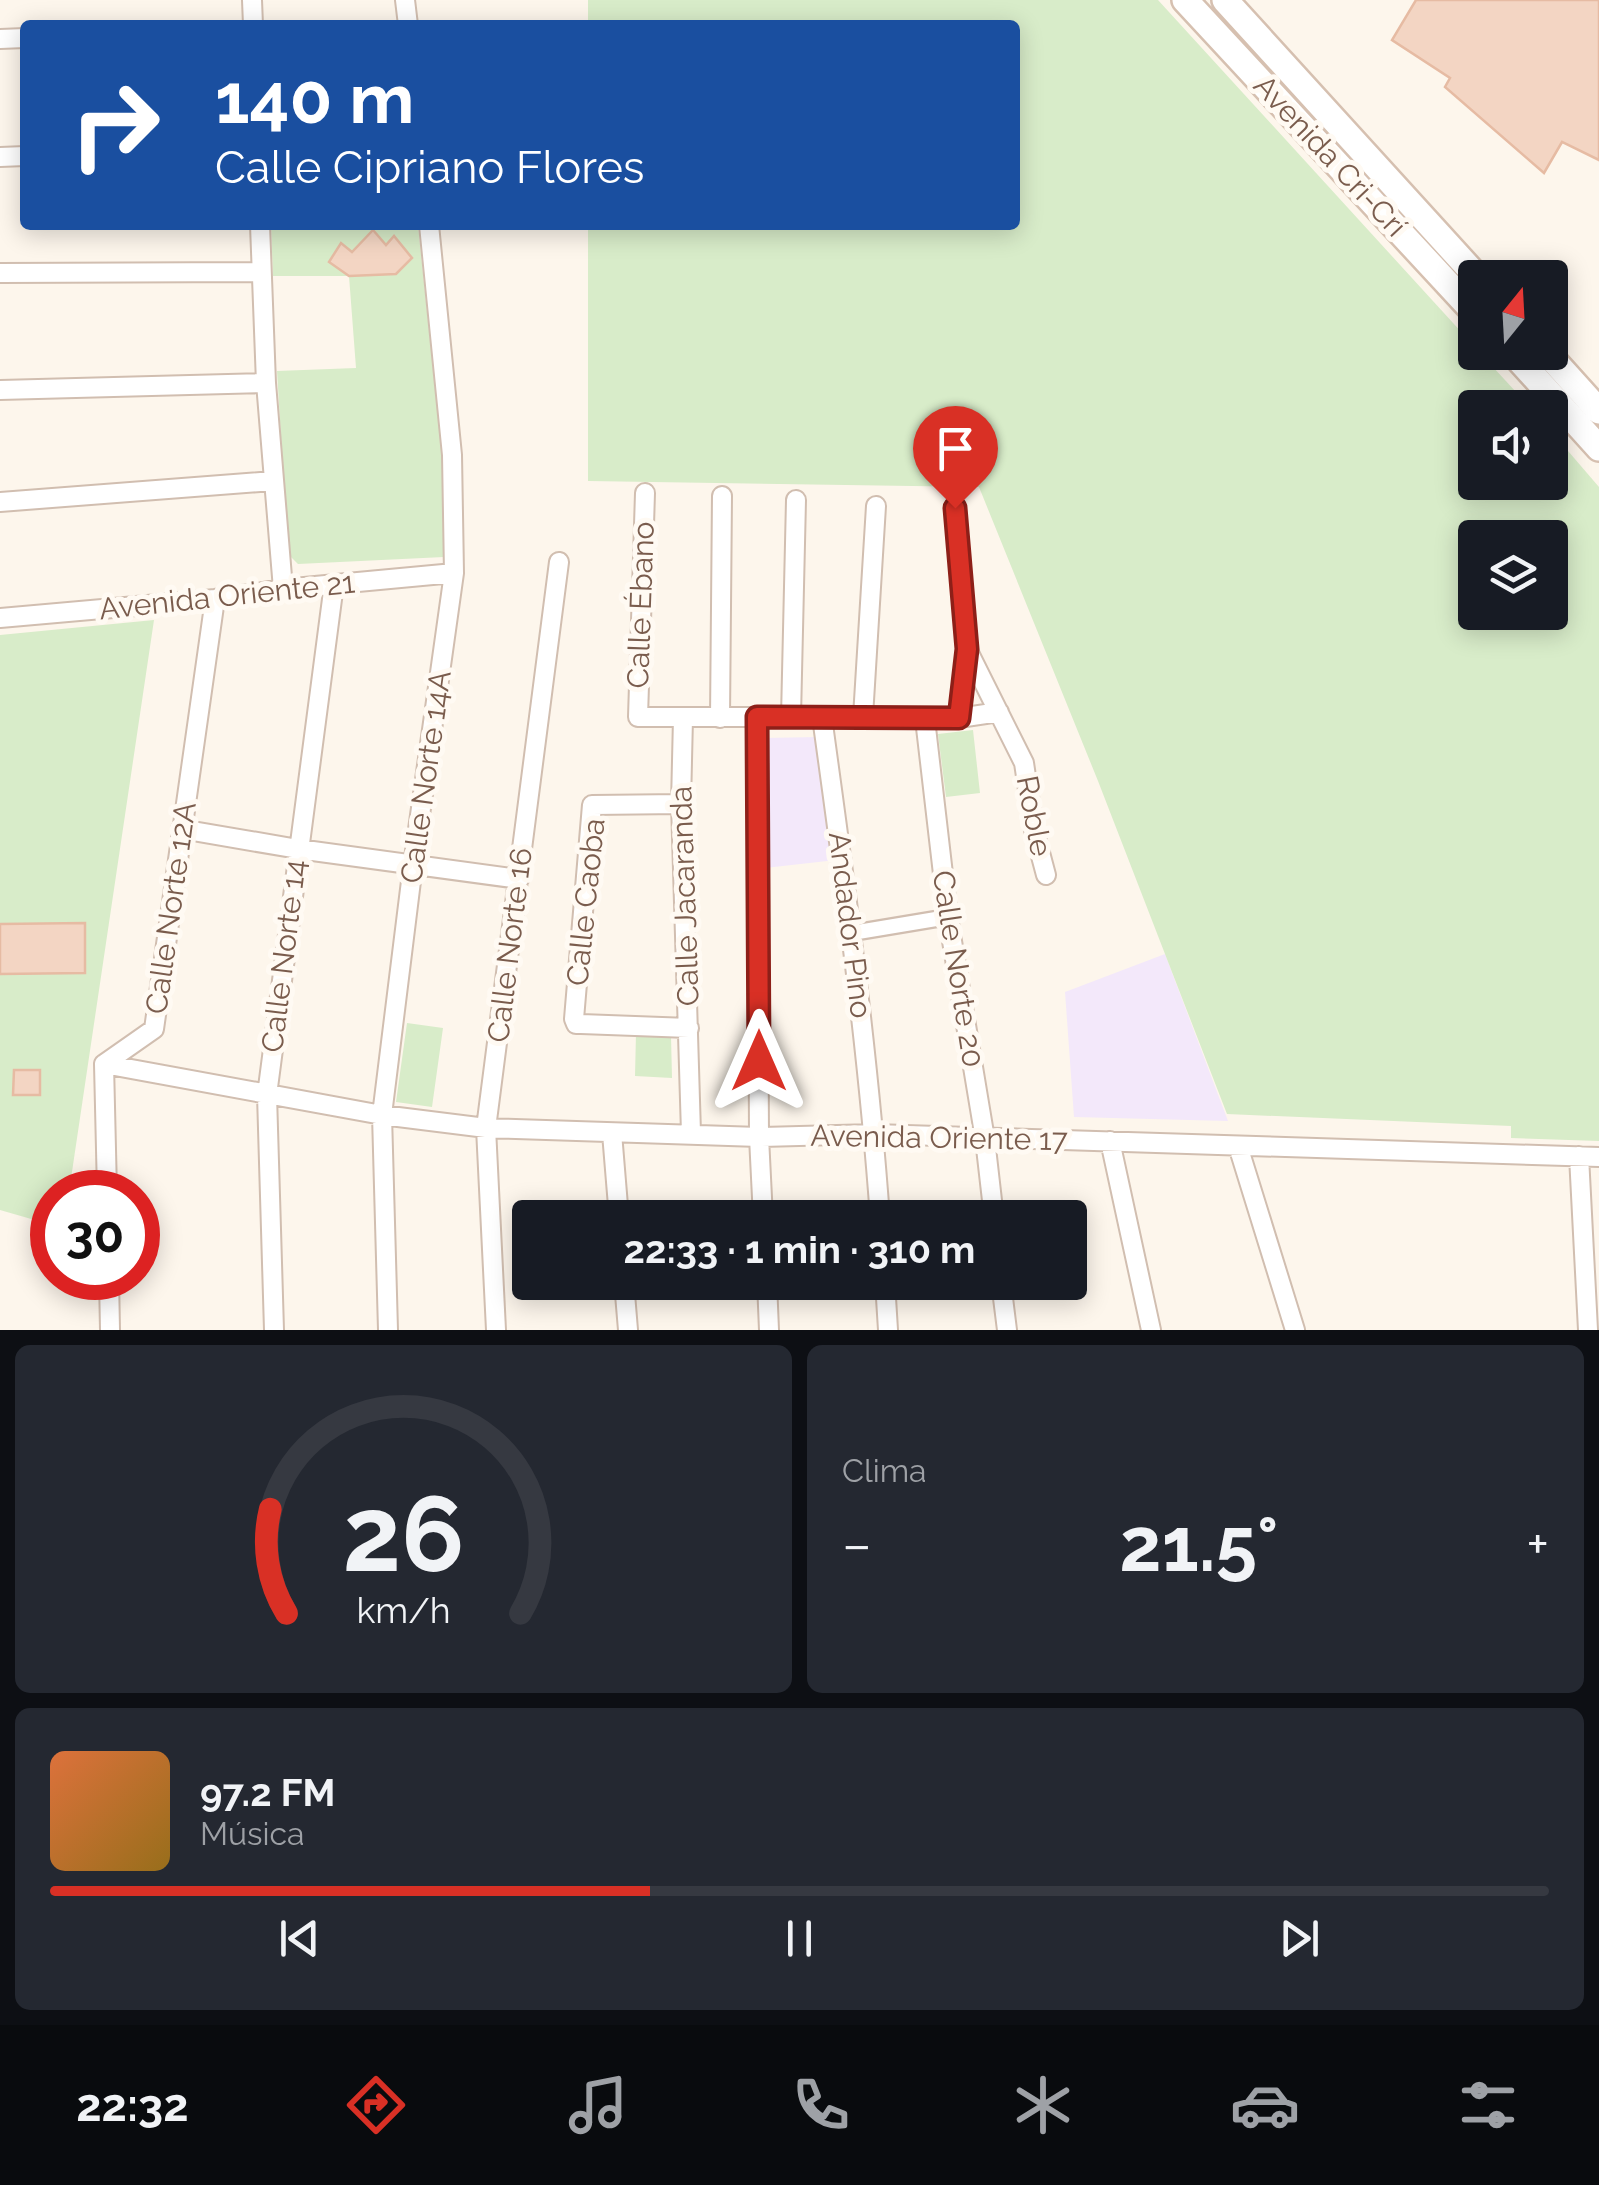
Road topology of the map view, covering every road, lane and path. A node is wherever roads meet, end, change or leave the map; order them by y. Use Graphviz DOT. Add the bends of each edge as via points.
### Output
graph roads {
  1 [pos="1185,0"];
  2 [pos="1225,0"];
  3 [pos="260,230"];
  4 [pos="430,230"];
  5 [pos="1462,260"];
  6 [pos="260,272"];
  7 [pos="0,273"];
  8 [pos="1458,295"];
  9 [pos="1528,370"];
  10 [pos="1562,370"];
  11 [pos="266,383"];
  12 [pos="0,390"];
  13 [pos="1546,390"];
  14 [pos="1568,399"];
  15 [pos="1599,412"];
  16 [pos="1568,414"];
  17 [pos="1599,431"];
  18 [pos="1599,448"];
  19 [pos="273,481"];
  20 [pos="645,492"];
  21 [pos="722,496"];
  22 [pos="796,500"];
  23 [pos="0,502"];
  24 [pos="876,506"];
  25 [pos="955,508"];
  26 [pos="560,562"];
  27 [pos="454,573"];
  28 [pos="334,584"];
  29 [pos="283,589"];
  30 [pos="215,599"];
  31 [pos="0,618"];
  32 [pos="967,649"];
  33 [pos="998,712"];
  34 [pos="757,717"];
  35 [pos="791,717"];
  36 [pos="822,717"];
  37 [pos="863,717"];
  38 [pos="683,718"];
  39 [pos="720,718"];
  40 [pos="959,718"];
  41 [pos="924,720"];
  42 [pos="681,804"];
  43 [pos="181,829"];
  44 [pos="298,849"];
  45 [pos="413,865"];
  46 [pos="1046,875"];
  47 [pos="519,879"];
  48 [pos="948,916"];
  49 [pos="852,933"];
  50 [pos="690,1028"];
  51 [pos="104,1064"];
  52 [pos="266,1095"];
  53 [pos="382,1115"];
  54 [pos="486,1128"];
  55 [pos="612,1133"];
  56 [pos="691,1133"];
  57 [pos="874,1134"];
  58 [pos="759,1137"];
  59 [pos="985,1139"];
  60 [pos="1110,1142"];
  61 [pos="1238,1146"];
  62 [pos="1579,1156"];
  63 [pos="1599,1157"];
  64 [pos="106,1170"];
  65 [pos="618,1200"];
  66 [pos="762,1200"];
  67 [pos="879,1200"];
  68 [pos="992,1200"];
  69 [pos="109,1300"];
  70 [pos="626,1300"];
  71 [pos="768,1300"];
  72 [pos="886,1300"];
  73 [pos="1004,1300"];
  74 [pos="110,1330"];
  75 [pos="274,1330"];
  76 [pos="388,1330"];
  77 [pos="496,1330"];
  78 [pos="628,1330"];
  79 [pos="769,1330"];
  80 [pos="888,1330"];
  81 [pos="1007,1330"];
  82 [pos="1151,1330"];
  83 [pos="1295,1330"];
  84 [pos="1588,1330"];
  1 -- 8 [label="main road, Avenida Cri-Crí"];
  2 -- 5 [label="main road, Avenida Cri-Crí"];
  3 -- 6 [label="street"];
  4 -- 27 [label="street, Calle Norte 14A" via="452,455"];
  6 -- 7 [label="street"];
  6 -- 11 [label="street"];
  9 -- 13 [label="main road"];
  10 -- 15 [label="main road"];
  11 -- 12 [label="street"];
  11 -- 19 [label="street"];
  14 -- 17 [label="main road"];
  16 -- 18 [label="main road"];
  19 -- 23 [label="street"];
  19 -- 29 [label="street"];
  20 -- 38 [label="street, Calle Ébano" via="638,717"];
  21 -- 39 [label="street"];
  22 -- 35 [label="street"];
  24 -- 37 [label="street"];
  25 -- 32 [label="street"];
  26 -- 47 [label="street, Calle Norte 16"];
  27 -- 28 [label="street, Avenida Oriente 21"];
  27 -- 45 [label="street, Calle Norte 14A"];
  28 -- 29 [label="street, Avenida Oriente 21"];
  28 -- 44 [label="street, Calle Norte 14"];
  29 -- 30 [label="street, Avenida Oriente 21"];
  30 -- 31 [label="street, Avenida Oriente 21"];
  30 -- 43 [label="street, Calle Norte 12A"];
  32 -- 33 [label="street, Roble"];
  32 -- 40 [label="street"];
  33 -- 40 [label="street"];
  33 -- 46 [label="street, Roble" via="1024,762"];
  34 -- 35 [label="street"];
  34 -- 39 [label="street"];
  34 -- 58 [label="street"];
  35 -- 36 [label="street"];
  36 -- 37 [label="street"];
  36 -- 49 [label="street, Andador Pino"];
  37 -- 41 [label="street"];
  38 -- 39 [label="street"];
  38 -- 42 [label="street, Calle Jacaranda"];
  40 -- 41 [label="street"];
  41 -- 48 [label="street, Calle Norte 20"];
  42 -- 50 [label="street, Calle Jacaranda"];
  42 -- 50 [label="street, Calle Caoba" via="592,805 574,1019"];
  43 -- 44 [label="street"];
  43 -- 51 [label="street, Calle Norte 12A" via="154,1029"];
  44 -- 45 [label="street"];
  44 -- 52 [label="street, Calle Norte 14"];
  45 -- 47 [label="street"];
  45 -- 53 [label="street, Calle Norte 14A"];
  47 -- 54 [label="street, Calle Norte 16"];
  48 -- 49 [label="street"];
  48 -- 59 [label="street, Calle Norte 20"];
  49 -- 57 [label="street, Andador Pino"];
  50 -- 56 [label="street, Calle Jacaranda"];
  51 -- 52 [label="street, Avenida Oriente 17"];
  51 -- 64 [label="street"];
  52 -- 53 [label="street, Avenida Oriente 17"];
  52 -- 75 [label="street, Calle Norte 14"];
  53 -- 54 [label="street, Avenida Oriente 17"];
  53 -- 76 [label="street, Calle Norte 14A"];
  54 -- 55 [label="street, Avenida Oriente 17"];
  54 -- 77 [label="street, Calle Norte 16"];
  55 -- 56 [label="street, Avenida Oriente 17"];
  55 -- 65 [label="street"];
  56 -- 58 [label="street, Avenida Oriente 17"];
  57 -- 58 [label="street, Avenida Oriente 17"];
  57 -- 59 [label="street, Avenida Oriente 17"];
  57 -- 67 [label="street, Andador Pino"];
  58 -- 66 [label="street"];
  59 -- 60 [label="street, Avenida Oriente 17"];
  59 -- 68 [label="street, Calle Norte 20"];
  60 -- 61 [label="street, Avenida Oriente 17"];
  60 -- 82 [label="street"];
  61 -- 62 [label="street, Avenida Oriente 17"];
  61 -- 83 [label="street"];
  62 -- 63 [label="street, Avenida Oriente 17"];
  62 -- 84 [label="street"];
  69 -- 74 [label="street"];
  70 -- 78 [label="street"];
  71 -- 79 [label="street"];
  72 -- 80 [label="street"];
  73 -- 81 [label="street"];
}
